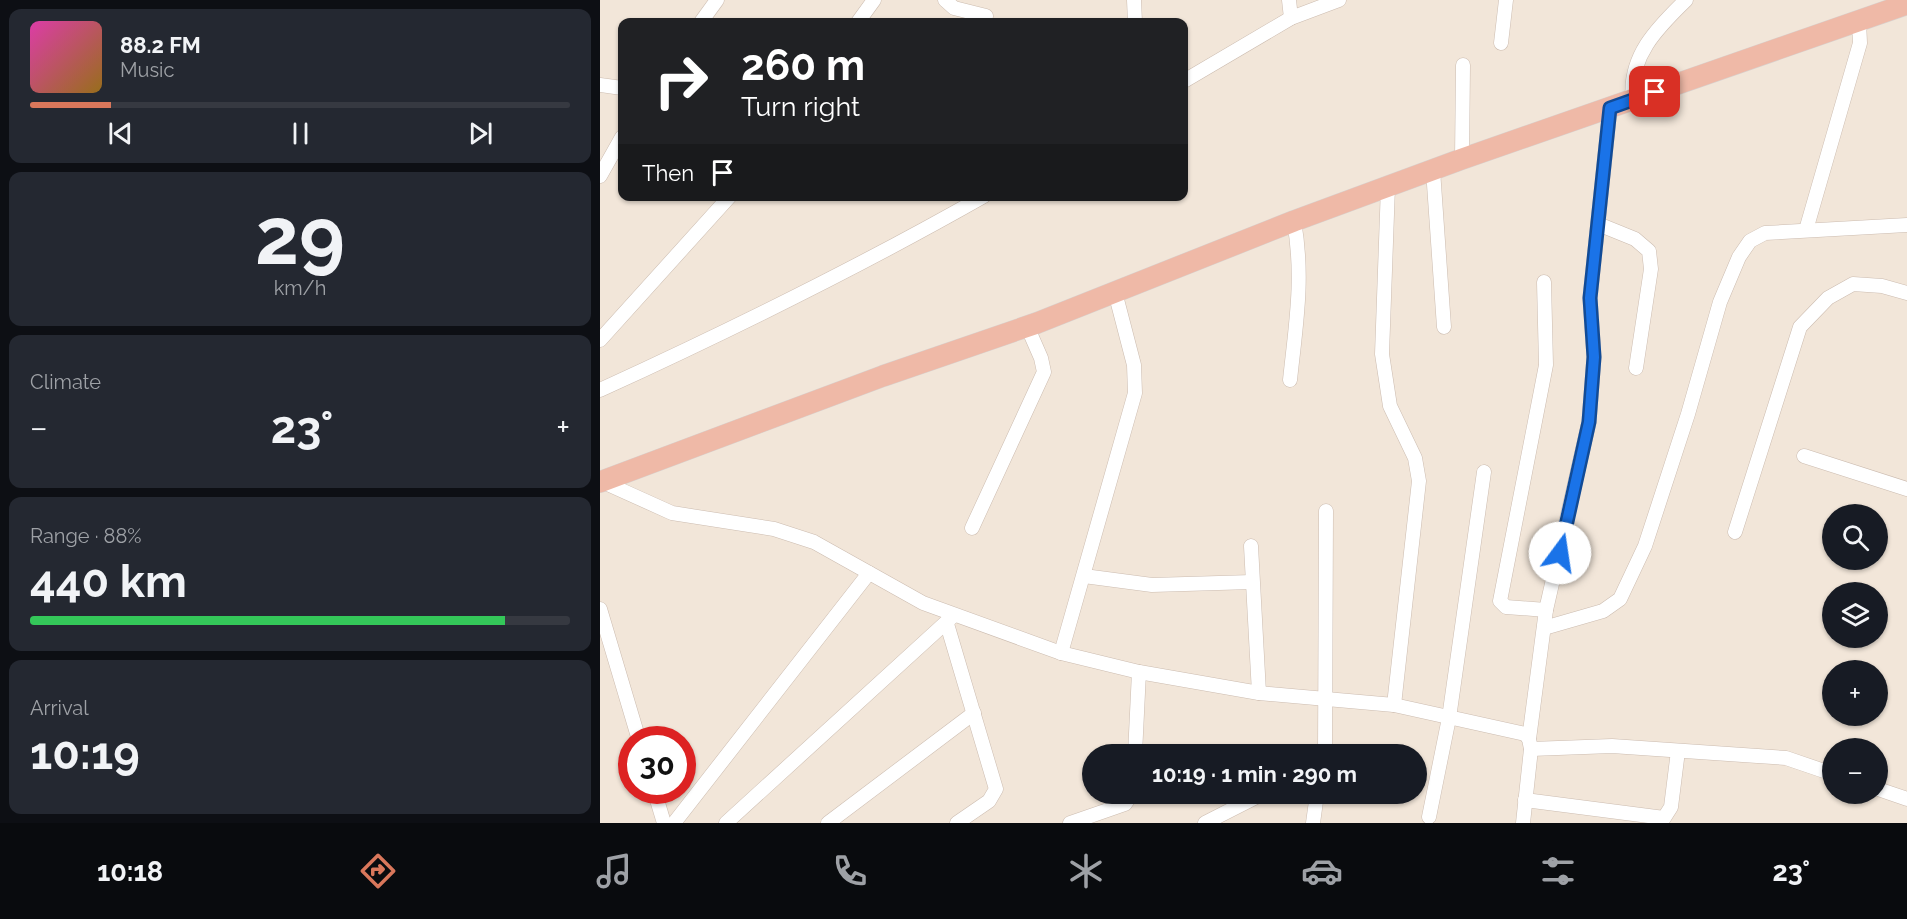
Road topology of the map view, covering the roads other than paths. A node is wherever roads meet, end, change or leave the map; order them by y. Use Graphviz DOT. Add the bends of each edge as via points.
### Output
graph roads {
  1 [pos="717,0"];
  2 [pos="874,0"];
  3 [pos="945,0"];
  4 [pos="1134,0"];
  5 [pos="1290,0"];
  6 [pos="1339,0"];
  7 [pos="1506,0"];
  8 [pos="1686,0"];
  9 [pos="1896,5"];
  10 [pos="986,16"];
  11 [pos="704,18"];
  12 [pos="861,18"];
  13 [pos="1135,18"];
  14 [pos="1291,18"];
  15 [pos="1859,21"];
  16 [pos="1501,43"];
  17 [pos="1463,65"];
  18 [pos="1188,79"];
  19 [pos="600,85"];
  20 [pos="618,87"];
  21 [pos="1633,100"];
  22 [pos="1610,108"];
  23 [pos="618,144"];
  24 [pos="1462,159"];
  25 [pos="1433,170"];
  26 [pos="600,176"];
  27 [pos="1388,186"];
  28 [pos="725,201"];
  29 [pos="975,201"];
  30 [pos="1294,221"];
  31 [pos="1598,224"];
  32 [pos="1907,225"];
  33 [pos="1806,230"];
  34 [pos="1544,282"];
  35 [pos="1115,292"];
  36 [pos="1907,293"];
  37 [pos="1027,326"];
  38 [pos="1444,327"];
  39 [pos="600,340"];
  40 [pos="1636,368"];
  41 [pos="1290,380"];
  42 [pos="600,390"];
  43 [pos="1804,456"];
  44 [pos="1484,472"];
  45 [pos="600,481"];
  46 [pos="1907,489"];
  47 [pos="1326,511"];
  48 [pos="972,528"];
  49 [pos="1735,532"];
  50 [pos="1251,546"];
  51 [pos="869,573"];
  52 [pos="1084,576"];
  53 [pos="1252,582"];
  54 [pos="600,609"];
  55 [pos="1546,610"];
  56 [pos="950,620"];
  57 [pos="1544,628"];
  58 [pos="1061,653"];
  59 [pos="1138,672"];
  60 [pos="1259,693"];
  61 [pos="1328,700"];
  62 [pos="1394,705"];
  63 [pos="974,713"];
  64 [pos="1449,718"];
  65 [pos="635,726"];
  66 [pos="1135,744"];
  67 [pos="1326,744"];
  68 [pos="1530,744"];
  69 [pos="1678,751"];
  70 [pos="1822,770"];
  71 [pos="1888,792"];
  72 [pos="1907,799"];
  73 [pos="1526,800"];
  74 [pos="658,804"];
  75 [pos="1124,804"];
  76 [pos="1242,804"];
  77 [pos="1316,804"];
  78 [pos="1429,817"];
  79 [pos="1633,818"];
  80 [pos="664,823"];
  81 [pos="674,823"];
  82 [pos="726,823"];
  83 [pos="828,823"];
  84 [pos="957,823"];
  85 [pos="1070,823"];
  86 [pos="1205,823"];
  87 [pos="1313,823"];
  88 [pos="1523,823"];
  1 -- 11 [label="street"];
  2 -- 12 [label="street"];
  3 -- 10 [label="street" via="954,8"];
  4 -- 13 [label="street"];
  5 -- 14 [label="street"];
  6 -- 14 [label="street"];
  7 -- 16 [label="street"];
  8 -- 21 [label="street" via="1650,37 1631,83"];
  9 -- 15 [label="highway"];
  14 -- 18 [label="street"];
  15 -- 21 [label="highway"];
  15 -- 33 [label="street" via="1860,43"];
  17 -- 24 [label="street"];
  19 -- 20 [label="street"];
  21 -- 22 [label="highway"];
  22 -- 24 [label="highway"];
  22 -- 31 [label="street"];
  23 -- 26 [label="street"];
  24 -- 25 [label="highway"];
  25 -- 27 [label="highway"];
  25 -- 38 [label="street"];
  27 -- 30 [label="highway"];
  27 -- 62 [label="street" via="1382,354 1390,406 1415,458 1419,481"];
  28 -- 39 [label="street"];
  29 -- 42 [label="street" via="902,243 730,330"];
  30 -- 35 [label="highway"];
  30 -- 41 [label="street" via="1301,286"];
  31 -- 40 [label="street" via="1635,239 1649,251 1651,269"];
  31 -- 55 [label="street" via="1590,298 1594,357 1589,422"];
  32 -- 33 [label="street"];
  33 -- 57 [label="street" via="1756,236 1739,257 1720,302 1645,546 1620,598 1603,611"];
  34 -- 55 [label="street" via="1546,365 1500,601 1506,607"];
  35 -- 37 [label="highway"];
  35 -- 52 [label="street" via="1134,365 1136,393"];
  36 -- 49 [label="street" via="1853,284 1828,298 1800,327"];
  37 -- 45 [label="highway"];
  37 -- 48 [label="street" via="1044,372"];
  43 -- 46 [label="street"];
  44 -- 64 [label="street"];
  45 -- 51 [label="street" via="672,513 774,529 814,542"];
  47 -- 61 [label="street"];
  50 -- 53 [label="street"];
  51 -- 56 [label="street"];
  51 -- 81 [label="street"];
  52 -- 53 [label="street" via="1152,585"];
  52 -- 58 [label="street"];
  53 -- 60 [label="street"];
  54 -- 65 [label="street"];
  55 -- 57 [label="street"];
  56 -- 58 [label="street"];
  56 -- 63 [label="street"];
  56 -- 82 [label="street"];
  57 -- 68 [label="street"];
  58 -- 59 [label="street"];
  59 -- 60 [label="street"];
  59 -- 66 [label="street"];
  60 -- 61 [label="street"];
  61 -- 62 [label="street"];
  61 -- 67 [label="street"];
  62 -- 64 [label="street"];
  63 -- 83 [label="street"];
  63 -- 84 [label="street" via="996,789 990,801"];
  64 -- 68 [label="street" via="1525,734"];
  64 -- 78 [label="street"];
  68 -- 69 [label="street"];
  68 -- 73 [label="street"];
  69 -- 70 [label="street" via="1786,758"];
  69 -- 79 [label="street" via="1668,815"];
  71 -- 72 [label="street"];
  73 -- 79 [label="street"];
  73 -- 88 [label="street"];
  74 -- 80 [label="street"];
  75 -- 85 [label="street"];
  76 -- 86 [label="street"];
  77 -- 87 [label="street"];
}
